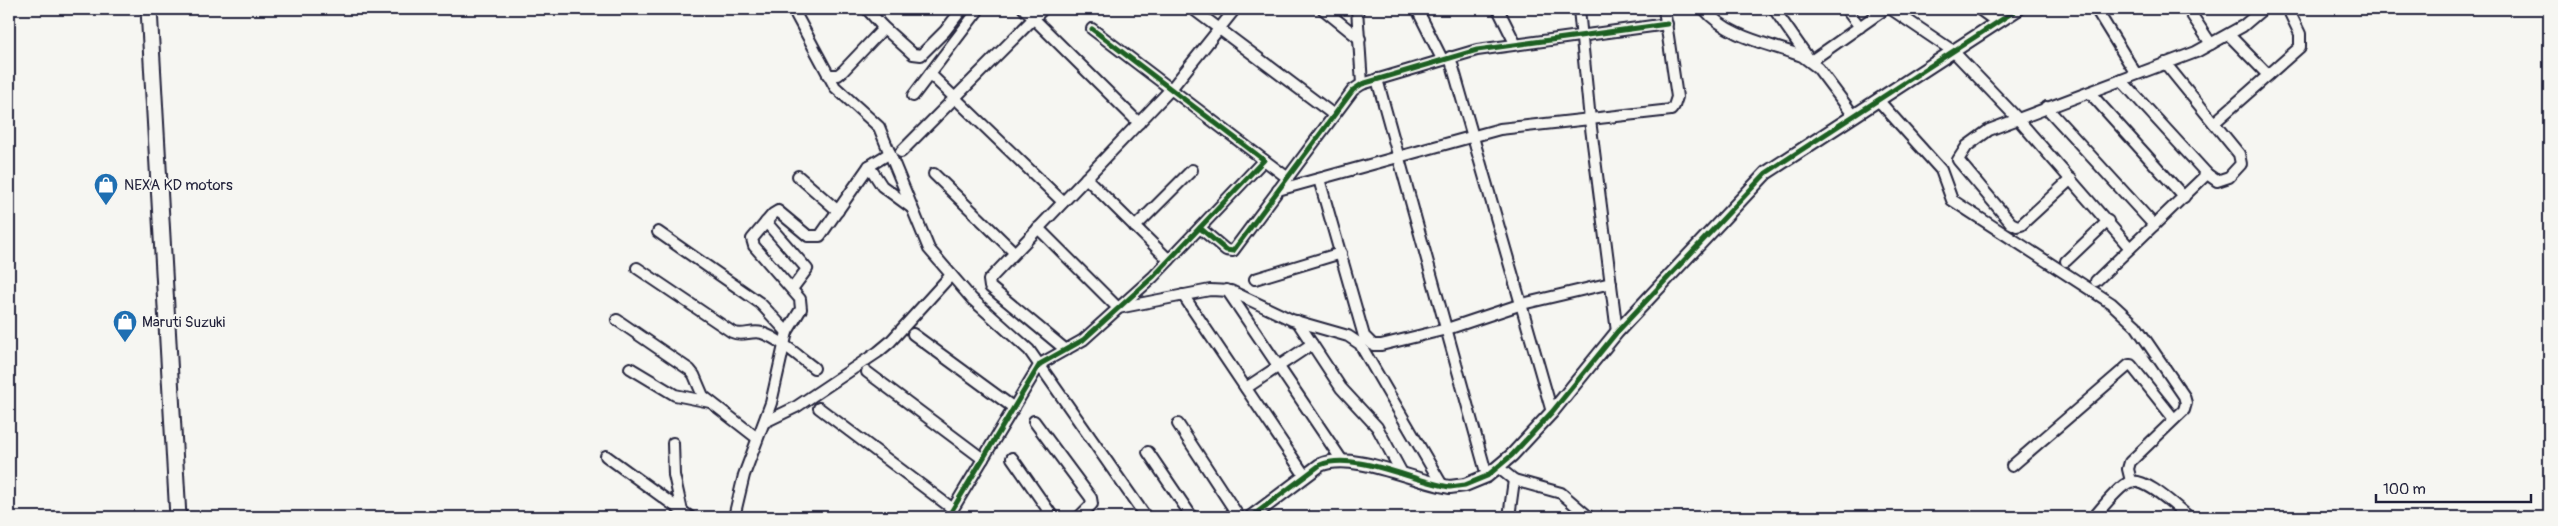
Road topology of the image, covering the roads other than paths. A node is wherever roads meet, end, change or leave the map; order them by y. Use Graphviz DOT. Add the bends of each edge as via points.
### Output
graph roads {
  1 [pos="149,9"];
  2 [pos="793,9"];
  3 [pos="867,9"];
  4 [pos="962,9"];
  5 [pos="979,9"];
  6 [pos="1024,9"];
  7 [pos="1043,9"];
  8 [pos="1193,9"];
  9 [pos="1235,9"];
  10 [pos="1323,9"];
  11 [pos="1357,9"];
  12 [pos="1418,9"];
  13 [pos="1498,9"];
  14 [pos="1580,9"];
  15 [pos="1664,9"];
  16 [pos="1704,9"];
  17 [pos="1774,9"];
  18 [pos="1846,9"];
  19 [pos="1885,9"];
  20 [pos="1891,9"];
  21 [pos="1979,9"];
  22 [pos="2018,9"];
  23 [pos="2096,9"];
  24 [pos="2188,9"];
  25 [pos="2263,9"];
  26 [pos="2288,9"];
  27 [pos="1033,19"];
  28 [pos="1997,22"];
  29 [pos="1667,24"];
  30 [pos="882,26"];
  31 [pos="1860,27"];
  32 [pos="1092,29"];
  33 [pos="1220,30"];
  34 [pos="2229,35"];
  35 [pos="1582,37"];
  36 [pos="1360,39"];
  37 [pos="1514,43"];
  38 [pos="2211,44"];
  39 [pos="1953,51"];
  40 [pos="1446,58"];
  41 [pos="1811,62"];
  42 [pos="2165,63"];
  43 [pos="930,74"];
  44 [pos="2136,74"];
  45 [pos="828,75"];
  46 [pos="2268,75"];
  47 [pos="1377,79"];
  48 [pos="2121,80"];
  49 [pos="1362,84"];
  50 [pos="1171,89"];
  51 [pos="2090,93"];
  52 [pos="913,96"];
  53 [pos="955,97"];
  54 [pos="1878,100"];
  55 [pos="2046,107"];
  56 [pos="1334,115"];
  57 [pos="1854,116"];
  58 [pos="2016,118"];
  59 [pos="1590,120"];
  60 [pos="1139,123"];
  61 [pos="2214,123"];
  62 [pos="1472,137"];
  63 [pos="890,152"];
  64 [pos="901,152"];
  65 [pos="1398,158"];
  66 [pos="1264,160"];
  67 [pos="869,166"];
  68 [pos="1192,170"];
  69 [pos="934,174"];
  70 [pos="2206,174"];
  71 [pos="798,176"];
  72 [pos="1086,178"];
  73 [pos="1288,178"];
  74 [pos="1320,179"];
  75 [pos="2071,179"];
  76 [pos="1278,190"];
  77 [pos="2184,196"];
  78 [pos="1062,202"];
  79 [pos="912,208"];
  80 [pos="838,211"];
  81 [pos="2108,221"];
  82 [pos="766,222"];
  83 [pos="2154,225"];
  84 [pos="1135,227"];
  85 [pos="1038,228"];
  86 [pos="1200,228"];
  87 [pos="658,232"];
  88 [pos="2130,248"];
  89 [pos="1014,252"];
  90 [pos="1341,253"];
  91 [pos="1169,260"];
  92 [pos="2066,261"];
  93 [pos="637,268"];
  94 [pos="950,275"];
  95 [pos="1255,279"];
  96 [pos="2096,280"];
  97 [pos="1611,283"];
  98 [pos="792,289"];
  99 [pos="1228,290"];
  100 [pos="1183,295"];
  101 [pos="1522,304"];
  102 [pos="1118,308"];
  103 [pos="617,320"];
  104 [pos="1298,321"];
  105 [pos="1447,329"];
  106 [pos="788,332"];
  107 [pos="1617,332"];
  108 [pos="913,334"];
  109 [pos="1312,344"];
  110 [pos="784,347"];
  111 [pos="1066,350"];
  112 [pos="1040,364"];
  113 [pos="1278,366"];
  114 [pos="630,368"];
  115 [pos="814,368"];
  116 [pos="867,372"];
  117 [pos="1246,388"];
  118 [pos="710,402"];
  119 [pos="819,408"];
  120 [pos="1014,408"];
  121 [pos="1552,412"];
  122 [pos="2174,418"];
  123 [pos="1034,421"];
  124 [pos="765,422"];
  125 [pos="1178,424"];
  126 [pos="758,438"];
  127 [pos="673,443"];
  128 [pos="1148,452"];
  129 [pos="606,456"];
  130 [pos="1012,458"];
  131 [pos="983,459"];
  132 [pos="1341,459"];
  133 [pos="2012,466"];
  134 [pos="1499,468"];
  135 [pos="1403,474"];
  136 [pos="1305,476"];
  137 [pos="1487,476"];
  138 [pos="1514,480"];
  139 [pos="2131,481"];
  140 [pos="1442,485"];
  141 [pos="950,513"];
  142 [pos="686,514"];
  143 [pos="178,517"];
  144 [pos="734,517"];
  145 [pos="1053,517"];
  146 [pos="1079,517"];
  147 [pos="1146,517"];
  148 [pos="1192,517"];
  149 [pos="1240,517"];
  150 [pos="1251,517"];
  151 [pos="1509,517"];
  152 [pos="1589,517"];
  153 [pos="2094,517"];
  154 [pos="2189,517"];
  1 -- 143 [label="main road"];
  2 -- 45 [label="street"];
  3 -- 30 [label="street"];
  4 -- 30 [label="street" via="921,55 913,54"];
  5 -- 43 [label="street"];
  6 -- 27 [label="street"];
  7 -- 27 [label="street"];
  8 -- 33 [label="street"];
  9 -- 33 [label="street"];
  10 -- 36 [label="street"];
  11 -- 36 [label="street"];
  12 -- 40 [label="street"];
  13 -- 37 [label="street"];
  14 -- 35 [label="street"];
  15 -- 29 [label="street"];
  16 -- 41 [label="street" via="1733,32"];
  17 -- 41 [label="street"];
  18 -- 31 [label="street"];
  19 -- 31 [label="street"];
  20 -- 39 [label="street"];
  21 -- 28 [label="street"];
  22 -- 28 [label="street"];
  23 -- 44 [label="street"];
  24 -- 38 [label="street"];
  25 -- 34 [label="street"];
  26 -- 46 [label="street" via="2300,34 2300,46"];
  27 -- 53 [label="street"];
  27 -- 60 [label="street"];
  28 -- 39 [label="street"];
  29 -- 35 [label="street"];
  29 -- 59 [label="street" via="1677,97 1674,106 1666,111"];
  30 -- 45 [label="street" via="881,31 843,71 838,75"];
  31 -- 41 [label="street"];
  32 -- 50 [label="street"];
  33 -- 50 [label="street"];
  33 -- 56 [label="street"];
  34 -- 38 [label="street"];
  34 -- 46 [label="street"];
  35 -- 37 [label="street"];
  35 -- 59 [label="street"];
  36 -- 49 [label="street"];
  37 -- 40 [label="street"];
  38 -- 42 [label="street"];
  39 -- 54 [label="street"];
  39 -- 58 [label="street"];
  40 -- 47 [label="street"];
  40 -- 62 [label="street"];
  41 -- 57 [label="street"];
  42 -- 44 [label="street"];
  42 -- 61 [label="street"];
  43 -- 52 [label="street"];
  43 -- 53 [label="street"];
  44 -- 48 [label="street"];
  45 -- 63 [label="street" via="836,88 878,125"];
  46 -- 61 [label="street"];
  47 -- 49 [label="street"];
  47 -- 65 [label="street"];
  48 -- 51 [label="street"];
  48 -- 70 [label="street"];
  49 -- 56 [label="street" via="1353,90"];
  50 -- 60 [label="street"];
  50 -- 66 [label="street"];
  51 -- 55 [label="street"];
  51 -- 77 [label="street"];
  53 -- 64 [label="street"];
  53 -- 78 [label="street"];
  54 -- 57 [label="street"];
  54 -- 122 [label="street" via="1941,170 1949,194 1958,206 2111,303 2136,326 2184,396 2184,410"];
  55 -- 58 [label="street"];
  55 -- 83 [label="street"];
  56 -- 73 [label="street"];
  57 -- 107 [label="street" via="1766,173"];
  58 -- 75 [label="street"];
  58 -- 75 [label="street" via="1989,130 1967,146 1958,160 2011,222 2021,225"];
  59 -- 62 [label="street" via="1500,129"];
  59 -- 97 [label="street"];
  60 -- 72 [label="street"];
  61 -- 70 [label="street" via="2236,150 2241,164 2222,181"];
  62 -- 65 [label="street"];
  62 -- 101 [label="street"];
  63 -- 67 [label="street"];
  63 -- 79 [label="street"];
  65 -- 74 [label="street"];
  65 -- 105 [label="street"];
  66 -- 73 [label="street"];
  66 -- 86 [label="street"];
  67 -- 79 [label="street" via="882,186"];
  67 -- 80 [label="street"];
  68 -- 84 [label="street"];
  69 -- 89 [label="street"];
  70 -- 77 [label="street"];
  71 -- 80 [label="street"];
  72 -- 78 [label="street"];
  72 -- 84 [label="street"];
  73 -- 76 [label="street"];
  74 -- 76 [label="street"];
  74 -- 90 [label="street"];
  75 -- 81 [label="street"];
  76 -- 86 [label="street" via="1233,251 1226,250"];
  77 -- 83 [label="street"];
  78 -- 85 [label="street"];
  79 -- 94 [label="street" via="928,249"];
  80 -- 82 [label="street" via="823,234 816,237 808,236 778,211"];
  81 -- 88 [label="street"];
  81 -- 92 [label="street"];
  82 -- 98 [label="street" via="752,243"];
  82 -- 98 [label="street" via="807,269"];
  83 -- 88 [label="street"];
  84 -- 91 [label="street"];
  85 -- 89 [label="street"];
  85 -- 102 [label="street"];
  86 -- 91 [label="street"];
  87 -- 106 [label="street" via="760,303"];
  88 -- 96 [label="street"];
  89 -- 111 [label="street" via="988,284"];
  90 -- 95 [label="street"];
  90 -- 105 [label="street" via="1364,336 1370,344 1382,345"];
  91 -- 102 [label="street"];
  93 -- 110 [label="street" via="732,332 741,335 761,333"];
  94 -- 112 [label="street"];
  94 -- 124 [label="street" via="878,352 796,407"];
  97 -- 101 [label="street"];
  97 -- 107 [label="street"];
  98 -- 106 [label="street" via="802,305"];
  99 -- 100 [label="street"];
  99 -- 104 [label="street"];
  99 -- 113 [label="street"];
  100 -- 102 [label="street"];
  100 -- 117 [label="street"];
  101 -- 105 [label="street"];
  101 -- 121 [label="street"];
  102 -- 111 [label="street" via="1083,340"];
  103 -- 118 [label="street" via="690,370 702,396"];
  104 -- 109 [label="street"];
  104 -- 140 [label="street" via="1348,336 1360,344"];
  105 -- 137 [label="street"];
  106 -- 110 [label="street"];
  107 -- 121 [label="street"];
  108 -- 120 [label="street"];
  109 -- 113 [label="street"];
  109 -- 135 [label="street" via="1347,396 1377,427"];
  110 -- 115 [label="street"];
  110 -- 124 [label="street"];
  111 -- 112 [label="street"];
  112 -- 120 [label="street"];
  112 -- 147 [label="street"];
  113 -- 117 [label="street"];
  113 -- 132 [label="street"];
  114 -- 118 [label="street" via="675,395"];
  116 -- 131 [label="street"];
  117 -- 136 [label="street"];
  118 -- 126 [label="street"];
  119 -- 141 [label="street"];
  120 -- 131 [label="street"];
  121 -- 134 [label="street"];
  122 -- 133 [label="street" via="2129,365"];
  122 -- 139 [label="street" via="2130,462"];
  123 -- 146 [label="street" via="1091,498 1090,508"];
  124 -- 126 [label="street"];
  125 -- 149 [label="street"];
  126 -- 144 [label="street" via="744,475"];
  127 -- 142 [label="street" via="674,475"];
  128 -- 148 [label="street"];
  129 -- 142 [label="street"];
  130 -- 145 [label="street"];
  131 -- 141 [label="street"];
  132 -- 135 [label="street"];
  132 -- 136 [label="street" via="1320,465"];
  134 -- 137 [label="street"];
  134 -- 138 [label="street"];
  135 -- 140 [label="street"];
  136 -- 150 [label="street"];
  137 -- 140 [label="street" via="1465,485"];
  138 -- 151 [label="street"];
  138 -- 152 [label="street" via="1562,493"];
  139 -- 153 [label="street"];
  139 -- 154 [label="street" via="2140,481 2151,487"];
}
